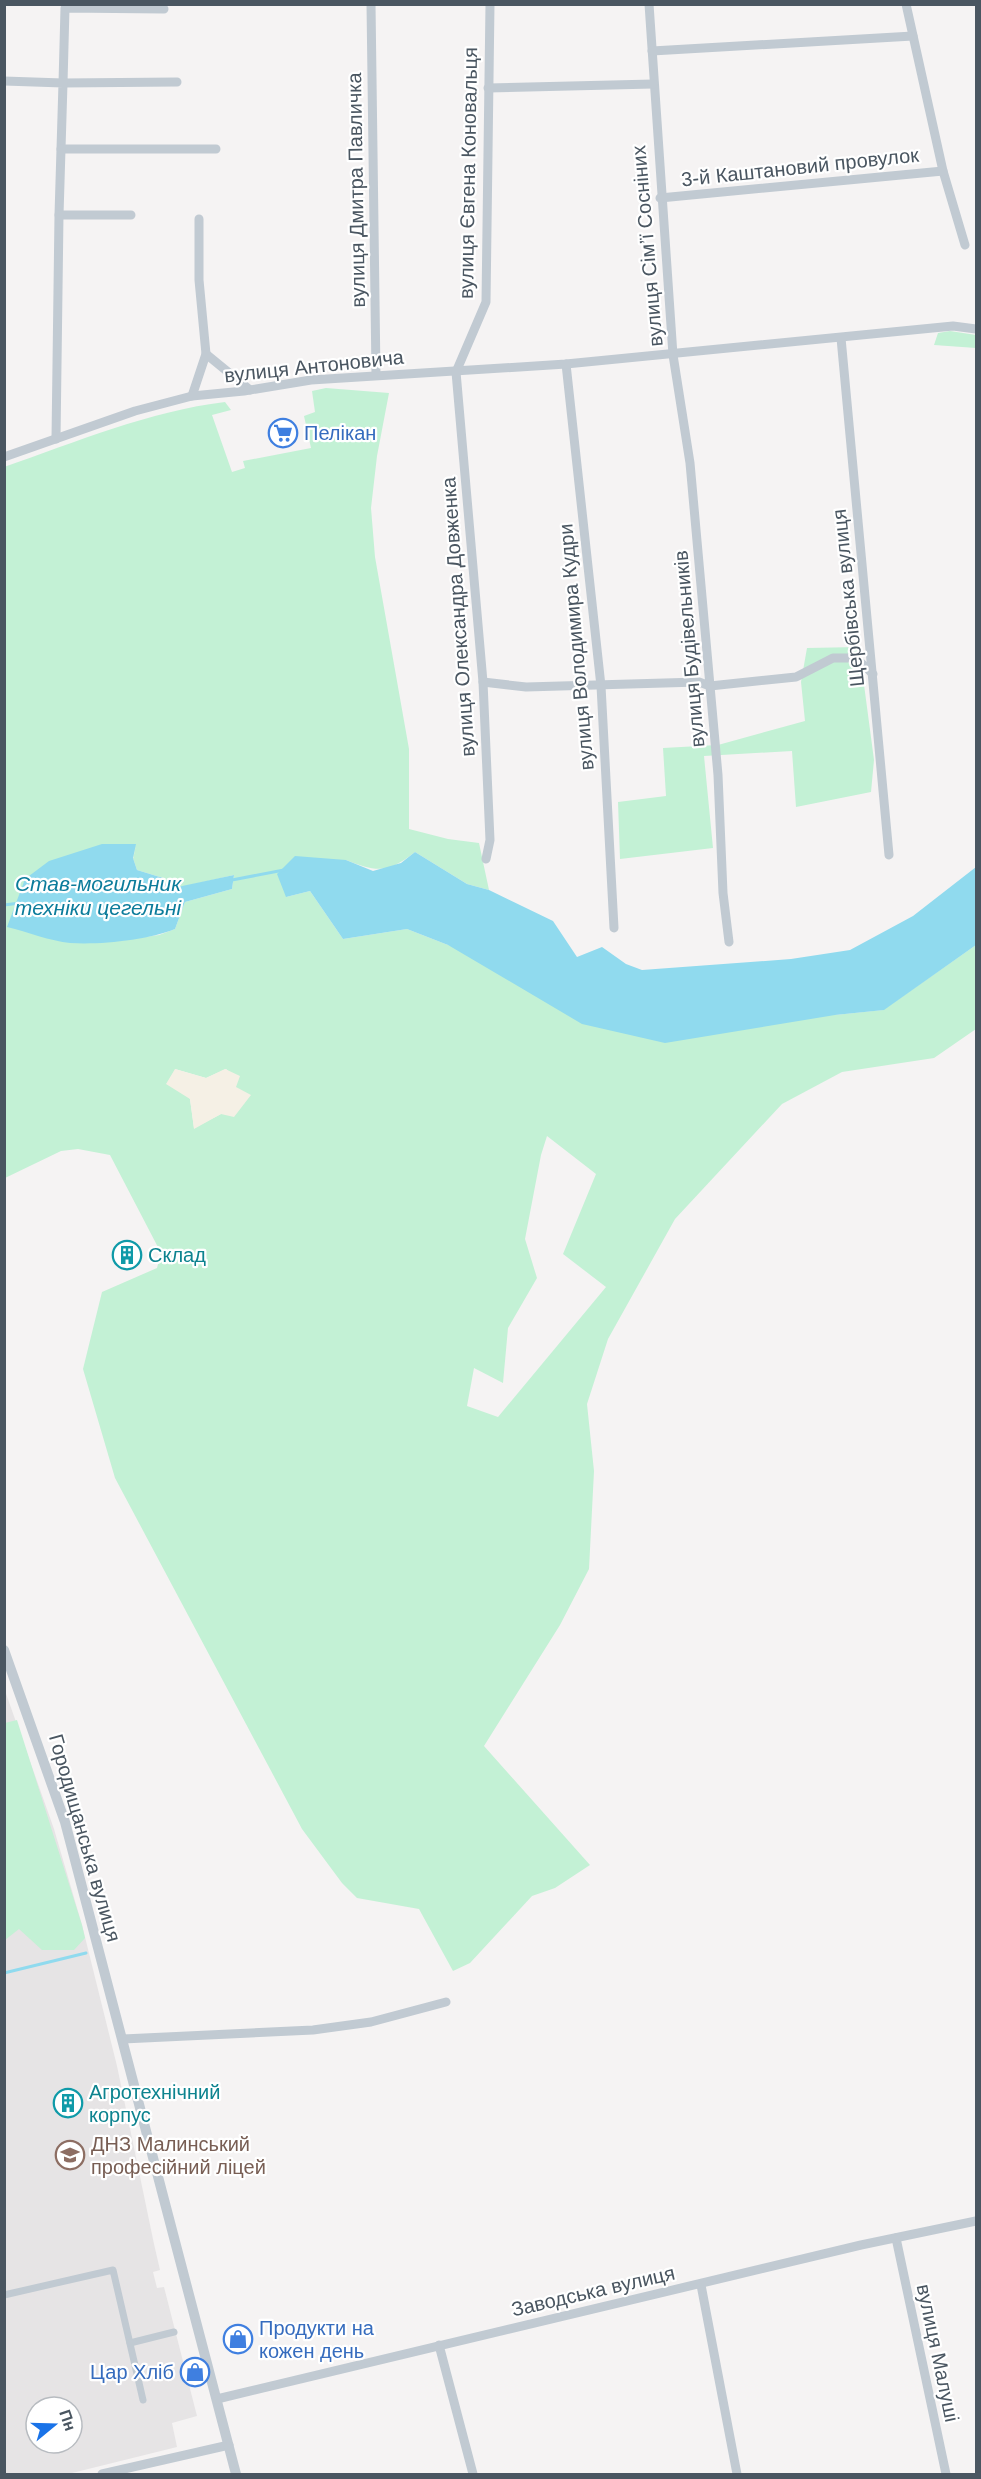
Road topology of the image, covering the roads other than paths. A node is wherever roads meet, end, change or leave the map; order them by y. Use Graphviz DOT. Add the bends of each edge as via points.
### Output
graph roads {
  1 [pos="371,4"];
  2 [pos="490,4"];
  3 [pos="649,4"];
  4 [pos="906,4"];
  5 [pos="64,6"];
  6 [pos="164,9"];
  7 [pos="913,36"];
  8 [pos="652,51"];
  9 [pos="4,81"];
  10 [pos="63,82"];
  11 [pos="177,82"];
  12 [pos="653,84"];
  13 [pos="488,88"];
  14 [pos="61,149"];
  15 [pos="216,149"];
  16 [pos="943,171"];
  17 [pos="660,198"];
  18 [pos="59,214"];
  19 [pos="131,215"];
  20 [pos="199,219"];
  21 [pos="965,245"];
  22 [pos="976,329"];
  23 [pos="841,338"];
  24 [pos="206,354"];
  25 [pos="673,355"];
  26 [pos="566,364"];
  27 [pos="456,372"];
  28 [pos="376,374"];
  29 [pos="250,390"];
  30 [pos="192,396"];
  31 [pos="56,439"];
  32 [pos="4,457"];
  33 [pos="873,674"];
  34 [pos="483,682"];
  35 [pos="601,686"];
  36 [pos="710,686"];
  37 [pos="889,855"];
  38 [pos="486,859"];
  39 [pos="614,928"];
  40 [pos="729,942"];
  41 [pos="4,1650"];
  42 [pos="446,2002"];
  43 [pos="123,2039"];
  44 [pos="976,2221"];
  45 [pos="896,2238"];
  46 [pos="701,2285"];
  47 [pos="4,2295"];
  48 [pos="174,2332"];
  49 [pos="130,2343"];
  50 [pos="439,2345"];
  51 [pos="217,2399"];
  52 [pos="143,2400"];
  53 [pos="229,2445"];
  54 [pos="102,2475"];
  55 [pos="236,2475"];
  56 [pos="473,2475"];
  57 [pos="737,2475"];
  58 [pos="946,2475"];
  1 -- 28 [label="street, вулиця Дмитра Павличка"];
  2 -- 13 [label="street, вулиця Євгена Коновальця"];
  3 -- 8 [label="street, вулиця Сім’ї Сосніних"];
  4 -- 7 [label="street"];
  5 -- 6 [label="street"];
  5 -- 10 [label="street"];
  7 -- 8 [label="street"];
  7 -- 16 [label="street"];
  8 -- 12 [label="street, вулиця Сім’ї Сосніних"];
  9 -- 10 [label="street"];
  10 -- 11 [label="street"];
  10 -- 14 [label="street"];
  12 -- 13 [label="street"];
  12 -- 17 [label="street, вулиця Сім’ї Сосніних"];
  13 -- 27 [label="street, вулиця Євгена Коновальця" via="486,302"];
  14 -- 15 [label="street"];
  14 -- 18 [label="street"];
  16 -- 17 [label="street, 3-й Каштановий провулок"];
  16 -- 21 [label="street"];
  17 -- 25 [label="street, вулиця Сім’ї Сосніних"];
  18 -- 19 [label="street"];
  18 -- 31 [label="street"];
  20 -- 24 [label="street" via="199,279"];
  22 -- 23 [label="street, вулиця Сім’ї Сосніних" via="953,326"];
  23 -- 25 [label="street, вулиця Сім’ї Сосніних"];
  23 -- 33 [label="street, Щербівська вулиця"];
  24 -- 29 [label="street"];
  24 -- 30 [label="street"];
  25 -- 26 [label="street, вулиця Антоновича"];
  25 -- 36 [label="street, вулиця Будівельників" via="690,463"];
  26 -- 27 [label="street, вулиця Антоновича"];
  26 -- 35 [label="street, вулиця Володимира Кудри"];
  27 -- 28 [label="street, вулиця Антоновича"];
  27 -- 34 [label="street, вулиця Олександра Довженка"];
  28 -- 29 [label="street, вулиця Антоновича"];
  29 -- 30 [label="street, вулиця Антоновича"];
  30 -- 31 [label="street, вулиця Антоновича"];
  31 -- 32 [label="street, вулиця Антоновича"];
  33 -- 36 [label="street" via="856,658 833,658 796,677"];
  33 -- 37 [label="street, Щербівська вулиця"];
  34 -- 35 [label="street" via="526,687"];
  34 -- 38 [label="street, вулиця Олександра Довженка" via="490,840"];
  35 -- 36 [label="street" via="699,682"];
  35 -- 39 [label="street, вулиця Володимира Кудри"];
  36 -- 40 [label="street, вулиця Будівельників"];
  41 -- 43 [label="street, Городищанська вулиця" via="57,1795"];
  42 -- 43 [label="street" via="371,2022 314,2030"];
  43 -- 51 [label="street, Городищанська вулиця"];
  44 -- 45 [label="street, Заводська вулиця"];
  45 -- 46 [label="street, Заводська вулиця"];
  45 -- 58 [label="street, вулиця Малуші"];
  46 -- 50 [label="street, Заводська вулиця"];
  46 -- 57 [label="street"];
  47 -- 49 [label="street" via="113,2270"];
  48 -- 49 [label="street"];
  49 -- 52 [label="street"];
  50 -- 51 [label="street, Заводська вулиця"];
  50 -- 56 [label="street"];
  51 -- 53 [label="street, Городищанська вулиця"];
  53 -- 54 [label="street"];
  53 -- 55 [label="street, Городищанська вулиця"];
}
